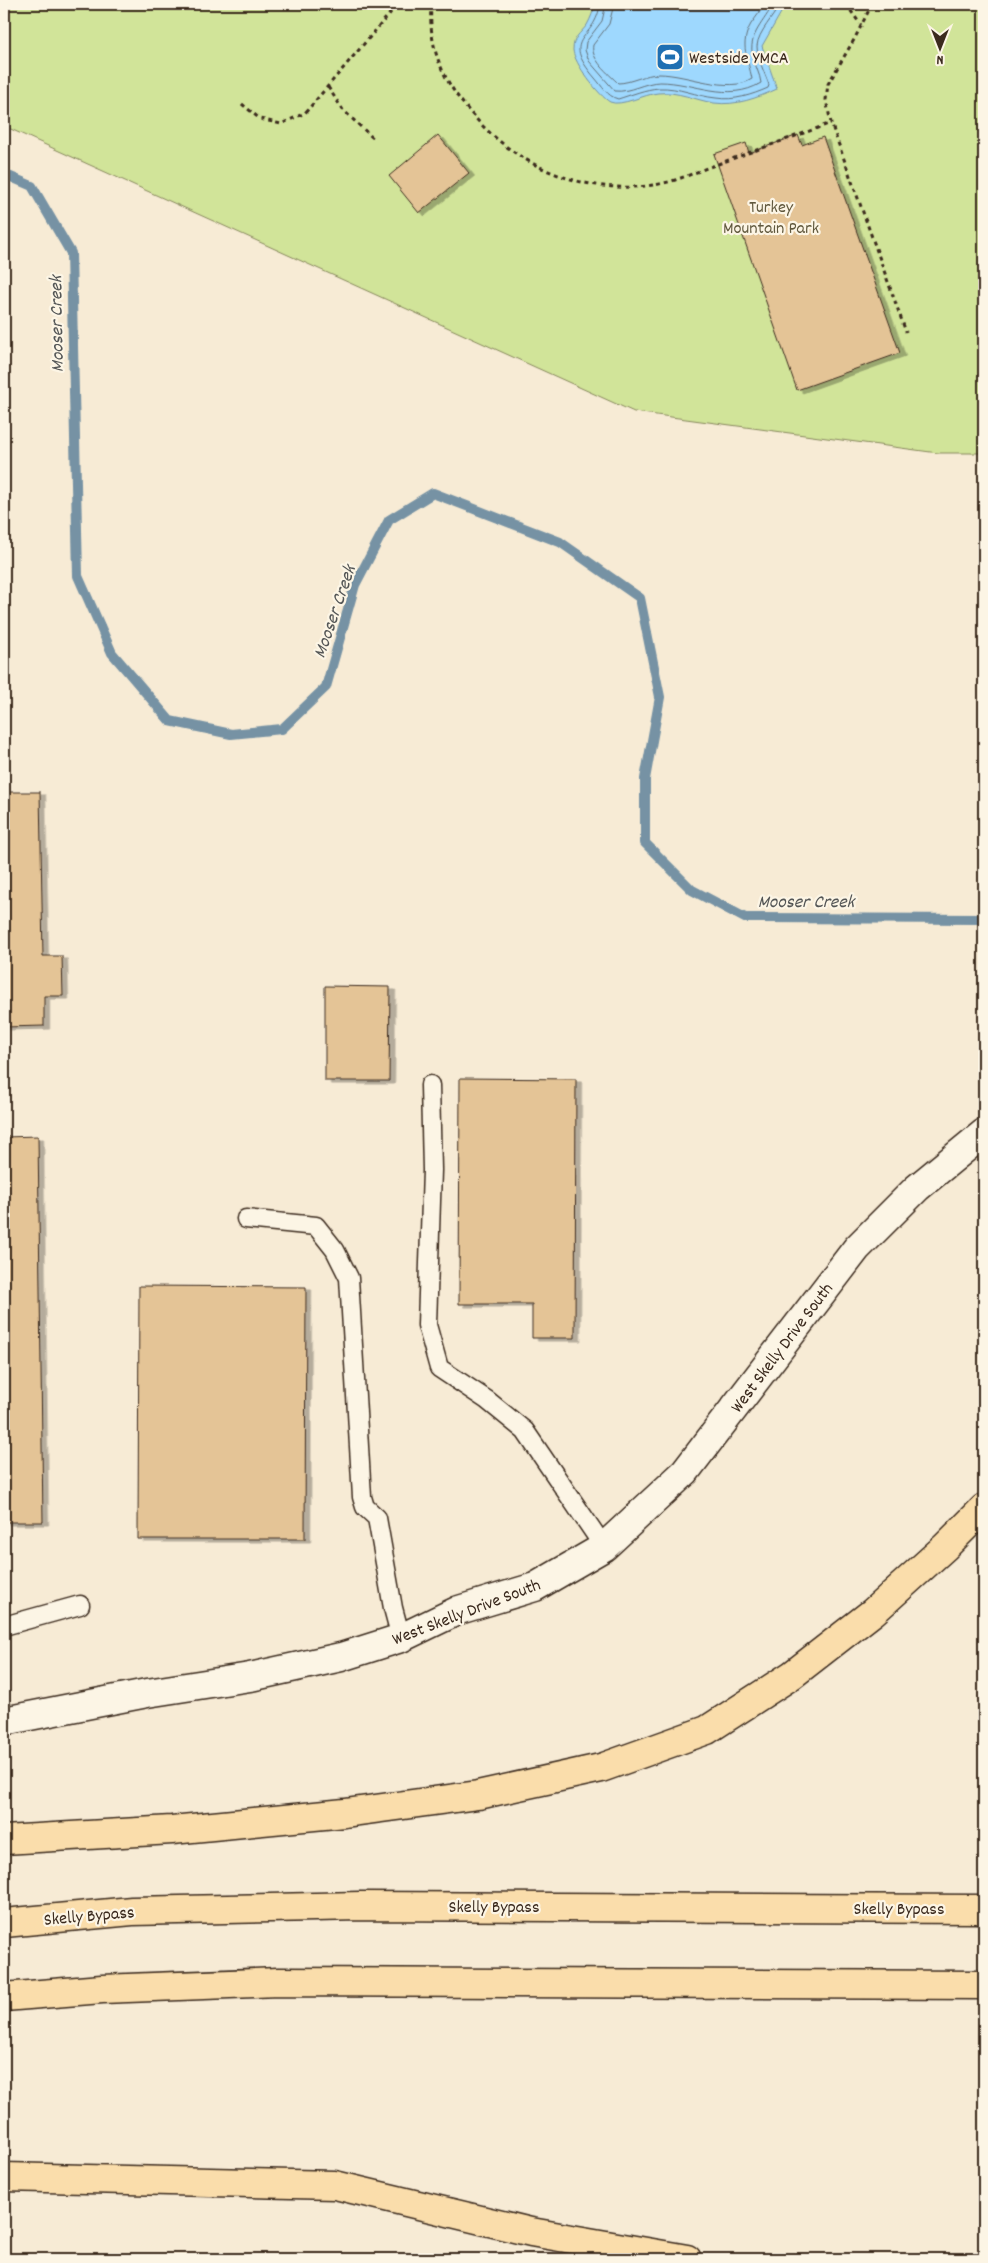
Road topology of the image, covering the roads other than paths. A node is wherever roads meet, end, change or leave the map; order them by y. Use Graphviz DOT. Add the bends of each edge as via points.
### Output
graph roads {
  1 [pos="430,1085"];
  2 [pos="984,1133"];
  3 [pos="246,1219"];
  4 [pos="984,1508"];
  5 [pos="604,1547"];
  6 [pos="80,1605"];
  7 [pos="4,1626"];
  8 [pos="401,1638"];
  9 [pos="4,1721"];
  10 [pos="4,1840"];
  11 [pos="984,1909"];
  12 [pos="4,1922"];
  13 [pos="984,1985"];
  14 [pos="4,1997"];
  15 [pos="4,2177"];
  16 [pos="686,2259"];
  1 -- 5 [label="lane" via="432,1170 427,1325 439,1368 487,1400 525,1431"];
  2 -- 5 [label="street, West Skelly Drive South" via="917,1188 857,1248 685,1472"];
  3 -- 8 [label="lane" via="316,1226 335,1250 348,1278 362,1497 365,1508 377,1518"];
  4 -- 10 [label="highway" via="873,1612 792,1675 707,1730 601,1768 478,1795 345,1813 172,1830"];
  5 -- 8 [label="street, West Skelly Drive South" via="535,1587 459,1610"];
  6 -- 7 [label="lane"];
  8 -- 9 [label="street, West Skelly Drive South" via="341,1657 250,1677"];
  11 -- 12 [label="highway, Skelly Bypass" via="350,1906 132,1911"];
  13 -- 14 [label="highway" via="278,1982 102,1989"];
  15 -- 16 [label="highway" via="335,2185 530,2232"];
}
